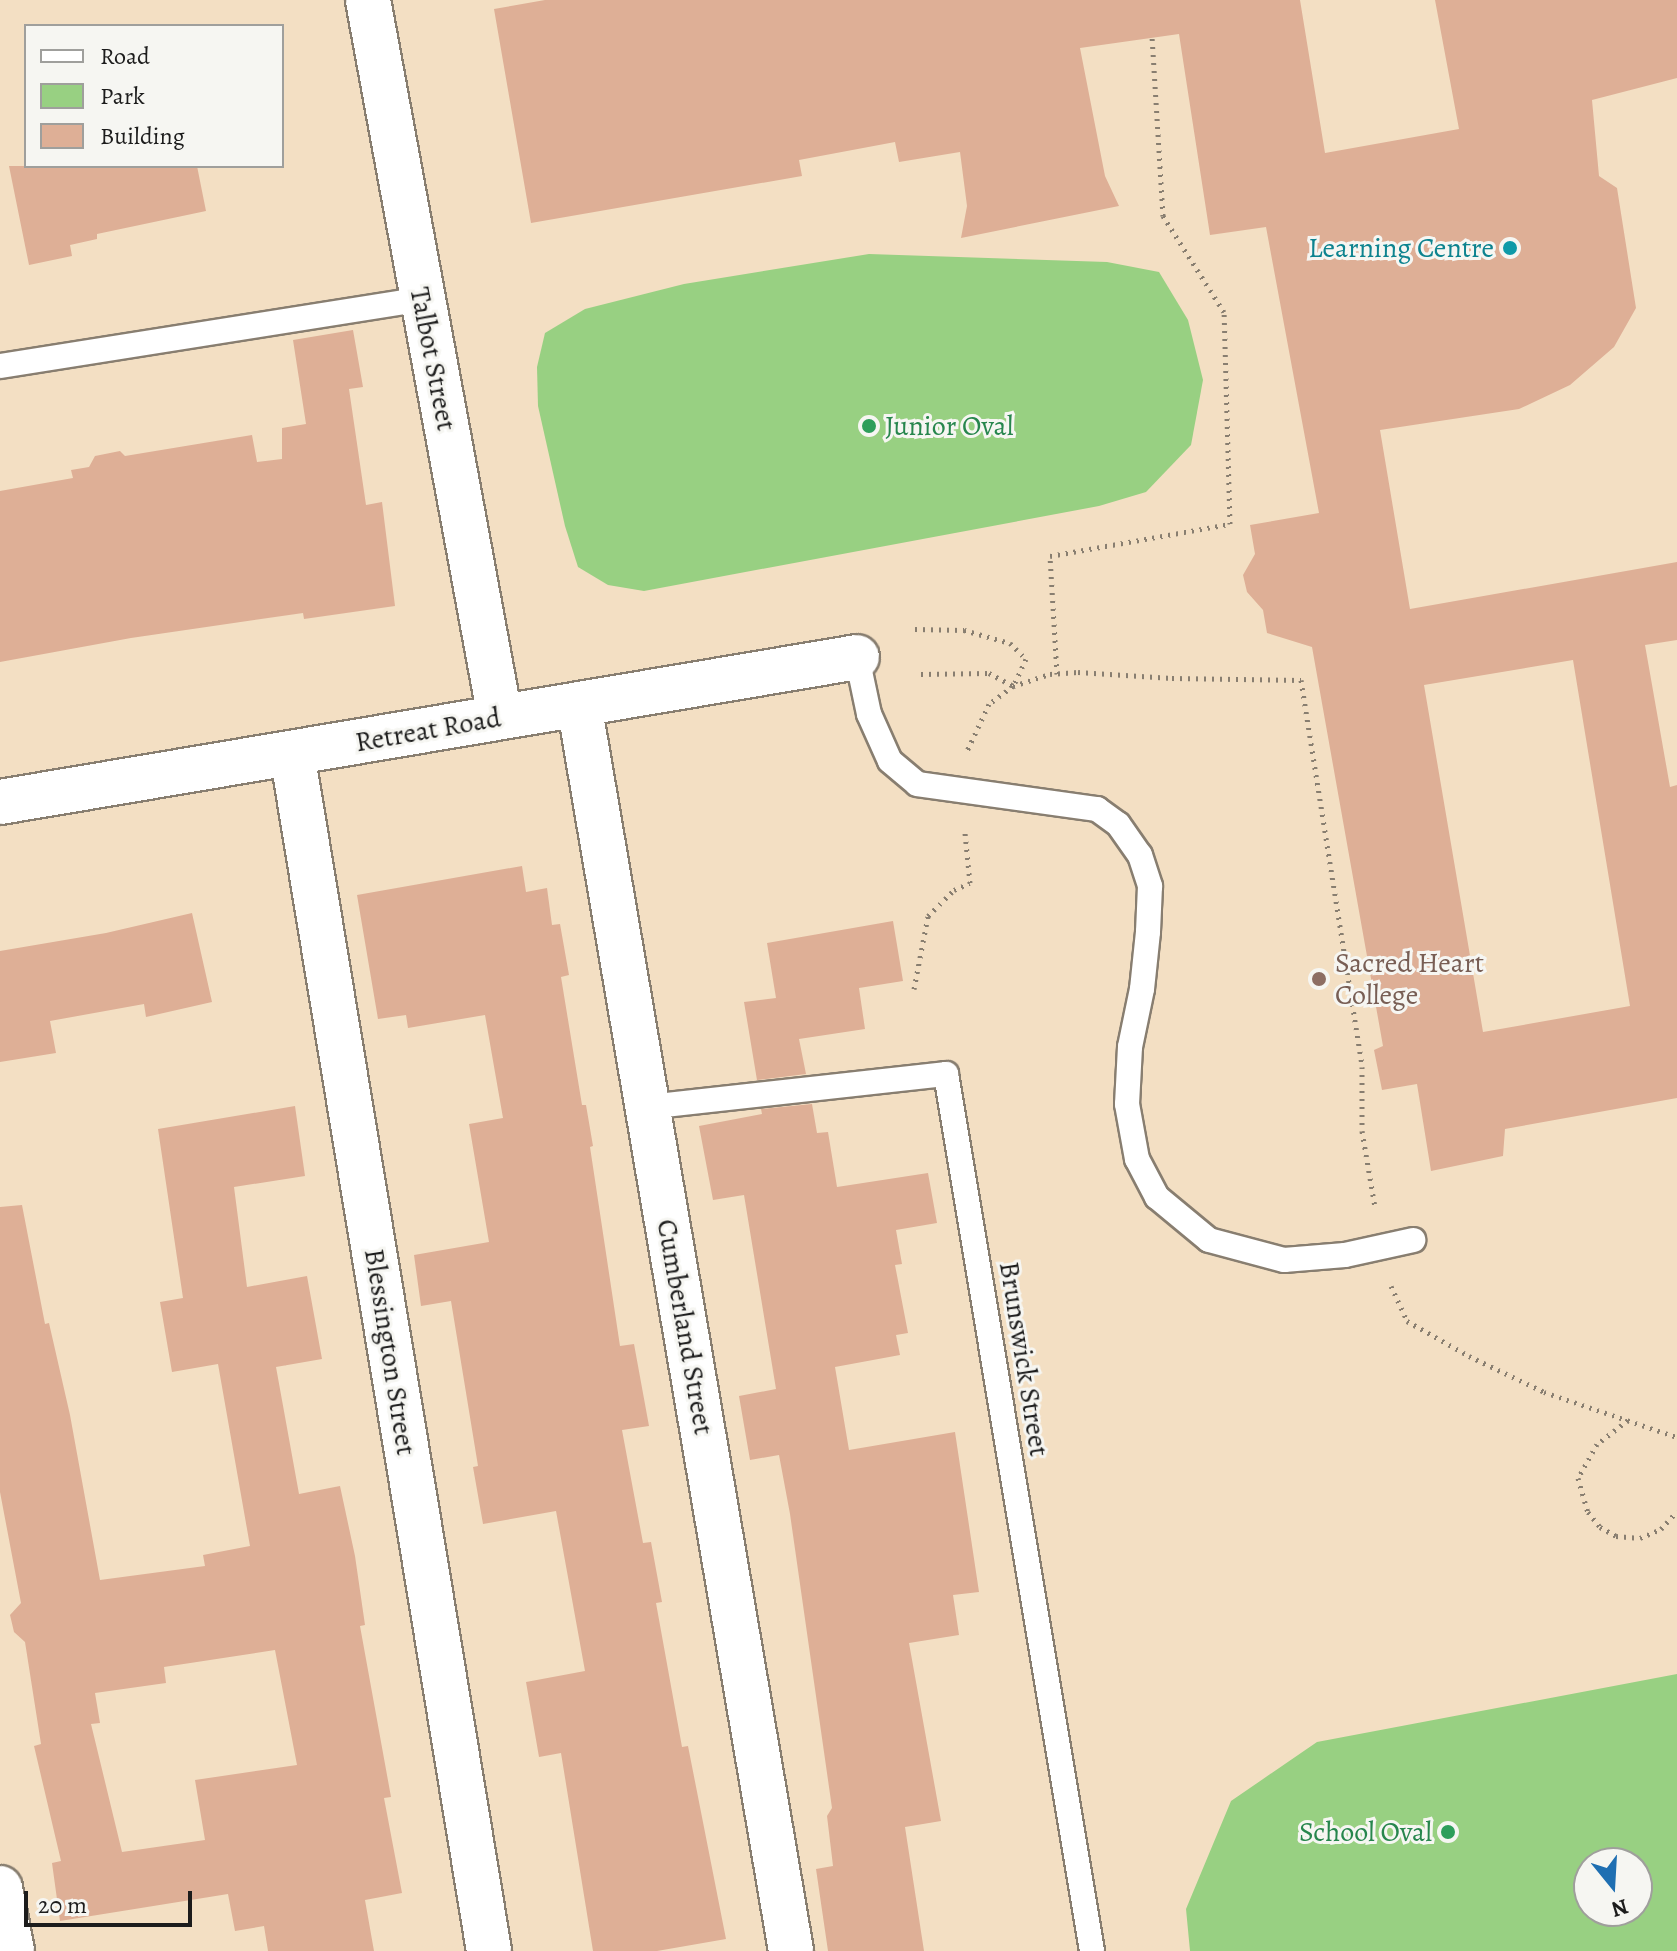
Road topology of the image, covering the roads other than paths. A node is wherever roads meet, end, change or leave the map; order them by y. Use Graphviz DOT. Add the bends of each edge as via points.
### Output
graph roads {
  1 [pos="368,0"];
  2 [pos="422,299"];
  3 [pos="0,366"];
  4 [pos="857,657"];
  5 [pos="579,704"];
  6 [pos="500,717"];
  7 [pos="292,753"];
  8 [pos="0,802"];
  9 [pos="647,1107"];
  10 [pos="1413,1240"];
  11 [pos="0,1888"];
  12 [pos="12,1951"];
  13 [pos="489,1951"];
  14 [pos="791,1951"];
  15 [pos="1092,1951"];
  1 -- 2 [label="street, Talbot Street"];
  2 -- 3 [label="lane"];
  2 -- 6 [label="street, Talbot Street"];
  4 -- 5 [label="street, Retreat Road"];
  4 -- 10 [label="lane" via="869,714 890,761 917,784 1097,809 1118,824 1140,855 1150,886 1148,932 1127,1104 1137,1159 1157,1197 1209,1240 1284,1260 1345,1255"];
  5 -- 6 [label="street, Retreat Road"];
  5 -- 9 [label="street, Cumberland Street"];
  6 -- 7 [label="street, Retreat Road"];
  7 -- 8 [label="street, Retreat Road"];
  7 -- 13 [label="street, Blessington Street"];
  9 -- 14 [label="street, Cumberland Street"];
  9 -- 15 [label="lane, Brunswick Street" via="946,1074"];
  11 -- 12 [label="street"];
}
